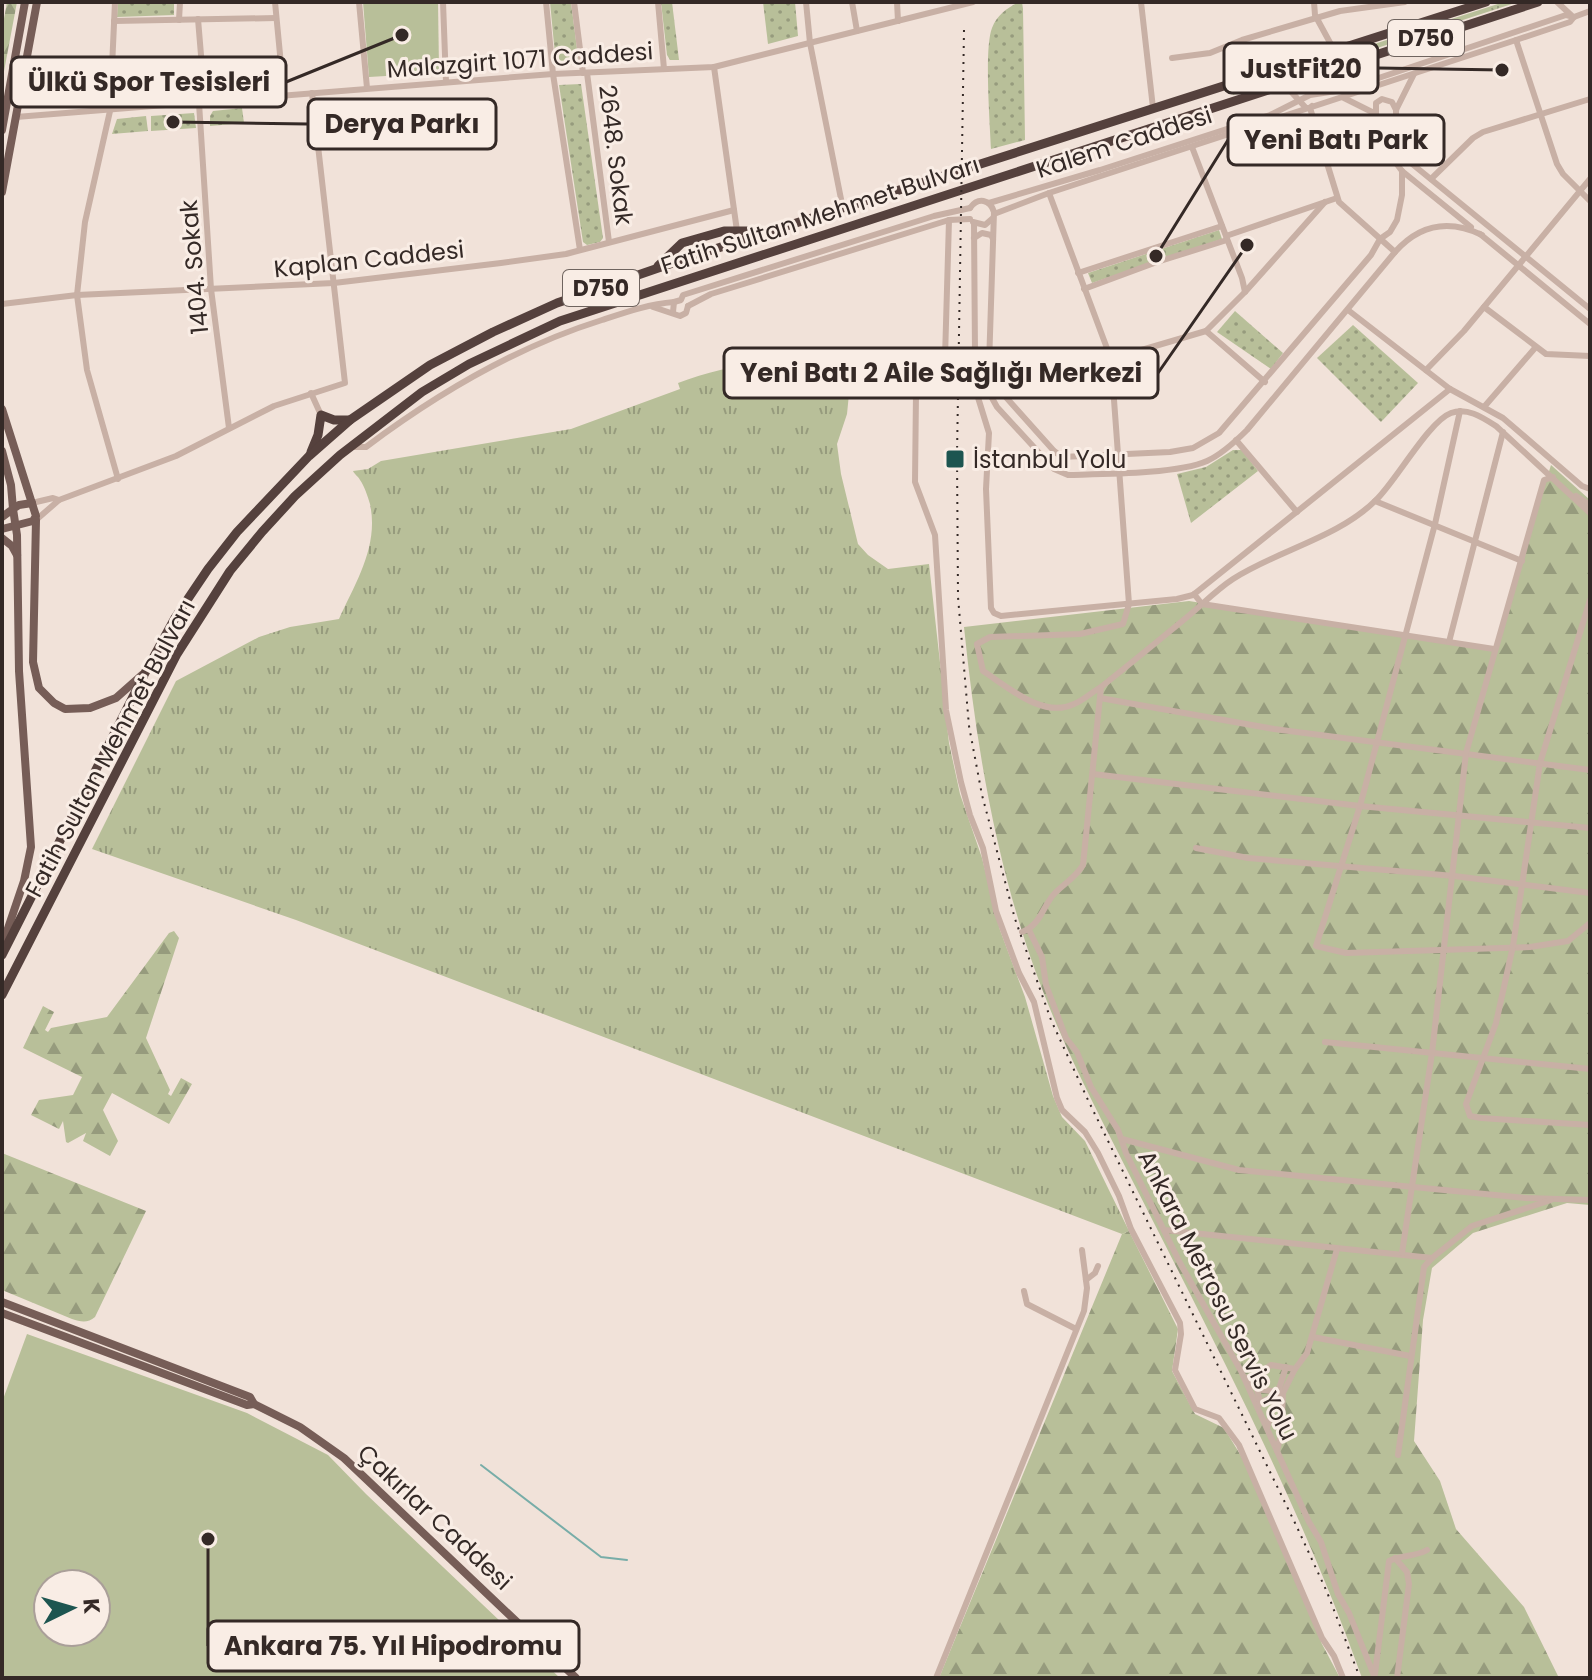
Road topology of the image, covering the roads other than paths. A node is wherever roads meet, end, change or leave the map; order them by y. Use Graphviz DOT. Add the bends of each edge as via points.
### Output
graph roads {
  1 [pos="25,2"];
  2 [pos="37,2"];
  3 [pos="115,2"];
  4 [pos="180,2"];
  5 [pos="275,2"];
  6 [pos="359,2"];
  7 [pos="443,2"];
  8 [pos="546,2"];
  9 [pos="574,2"];
  10 [pos="658,2"];
  11 [pos="806,2"];
  12 [pos="852,2"];
  13 [pos="897,2"];
  14 [pos="973,2"];
  15 [pos="1141,2"];
  16 [pos="1314,2"];
  17 [pos="1405,2"];
  18 [pos="1486,2"];
  19 [pos="1538,2"];
  20 [pos="1557,2"];
  21 [pos="946,5"];
  22 [pos="1590,11"];
  23 [pos="1574,17"];
  24 [pos="276,18"];
  25 [pos="1316,18"];
  26 [pos="198,19"];
  27 [pos="179,20"];
  28 [pos="114,21"];
  29 [pos="898,21"];
  30 [pos="857,31"];
  31 [pos="1515,37"];
  32 [pos="810,43"];
  33 [pos="1334,50"];
  34 [pos="1172,58"];
  35 [pos="714,67"];
  36 [pos="664,69"];
  37 [pos="585,73"];
  38 [pos="553,74"];
  39 [pos="1315,74"];
  40 [pos="1414,74"];
  41 [pos="446,82"];
  42 [pos="1284,84"];
  43 [pos="367,88"];
  44 [pos="312,93"];
  45 [pos="1313,94"];
  46 [pos="284,96"];
  47 [pos="1341,97"];
  48 [pos="1299,99"];
  49 [pos="1590,99"];
  50 [pos="202,103"];
  51 [pos="1153,108"];
  52 [pos="1310,108"];
  53 [pos="1396,110"];
  54 [pos="110,111"];
  55 [pos="1376,114"];
  56 [pos="1540,115"];
  57 [pos="16,117"];
  58 [pos="3,120"];
  59 [pos="1192,147"];
  60 [pos="1402,171"];
  61 [pos="1431,179"];
  62 [pos="1590,179"];
  63 [pos="982,183"];
  64 [pos="963,189"];
  65 [pos="1580,191"];
  66 [pos="2,192"];
  67 [pos="1049,193"];
  68 [pos="1337,198"];
  69 [pos="1590,201"];
  70 [pos="1325,202"];
  71 [pos="988,203"];
  72 [pos="970,207"];
  73 [pos="843,209"];
  74 [pos="734,210"];
  75 [pos="993,216"];
  76 [pos="949,220"];
  77 [pos="972,221"];
  78 [pos="1222,226"];
  79 [pos="737,231"];
  80 [pos="771,231"];
  81 [pos="1482,235"];
  82 [pos="974,238"];
  83 [pos="1226,238"];
  84 [pos="993,239"];
  85 [pos="1380,239"];
  86 [pos="609,242"];
  87 [pos="580,250"];
  88 [pos="1395,252"];
  89 [pos="1525,257"];
  90 [pos="1519,265"];
  91 [pos="655,270"];
  92 [pos="1078,273"];
  93 [pos="334,283"];
  94 [pos="668,285"];
  95 [pos="211,289"];
  96 [pos="1084,289"];
  97 [pos="1245,292"];
  98 [pos="77,295"];
  99 [pos="677,301"];
  100 [pos="2,304"];
  101 [pos="651,306"];
  102 [pos="688,306"];
  103 [pos="1484,307"];
  104 [pos="1590,309"];
  105 [pos="1348,310"];
  106 [pos="673,312"];
  107 [pos="1590,324"];
  108 [pos="1206,331"];
  109 [pos="1535,348"];
  110 [pos="1590,356"];
  111 [pos="945,358"];
  112 [pos="492,359"];
  113 [pos="1111,359"];
  114 [pos="1426,370"];
  115 [pos="978,371"];
  116 [pos="944,380"];
  117 [pos="1265,382"];
  118 [pos="1450,389"];
  119 [pos="921,390"];
  120 [pos="976,391"];
  121 [pos="311,393"];
  122 [pos="1484,407"];
  123 [pos="2,409"];
  124 [pos="1460,411"];
  125 [pos="321,415"];
  126 [pos="350,420"];
  127 [pos="229,428"];
  128 [pos="1503,432"];
  129 [pos="1236,440"];
  130 [pos="350,447"];
  131 [pos="2,451"];
  132 [pos="1120,455"];
  133 [pos="309,456"];
  134 [pos="1121,472"];
  135 [pos="1553,477"];
  136 [pos="118,479"];
  137 [pos="1566,489"];
  138 [pos="1590,489"];
  139 [pos="59,500"];
  140 [pos="1375,501"];
  141 [pos="32,503"];
  142 [pos="1590,505"];
  143 [pos="13,509"];
  144 [pos="1297,512"];
  145 [pos="1590,513"];
  146 [pos="2,517"];
  147 [pos="36,520"];
  148 [pos="16,524"];
  149 [pos="1435,524"];
  150 [pos="2,529"];
  151 [pos="2,538"];
  152 [pos="1475,540"];
  153 [pos="18,558"];
  154 [pos="1522,561"];
  155 [pos="1194,594"];
  156 [pos="1590,600"];
  157 [pos="1129,604"];
  158 [pos="1202,604"];
  159 [pos="1405,636"];
  160 [pos="1449,642"];
  161 [pos="1494,649"];
  162 [pos="146,671"];
  163 [pos="1101,687"];
  164 [pos="1100,698"];
  165 [pos="1378,742"];
  166 [pos="1466,753"];
  167 [pos="1540,763"];
  168 [pos="1590,770"];
  169 [pos="1093,774"];
  170 [pos="1360,806"];
  171 [pos="1460,814"];
  172 [pos="1532,821"];
  173 [pos="1590,828"];
  174 [pos="1196,848"];
  175 [pos="1341,866"];
  176 [pos="1454,876"];
  177 [pos="1521,884"];
  178 [pos="1590,893"];
  179 [pos="1590,923"];
  180 [pos="2,946"];
  181 [pos="1513,946"];
  182 [pos="1444,952"];
  183 [pos="2,955"];
  184 [pos="2,995"];
  185 [pos="1325,1042"];
  186 [pos="1432,1053"];
  187 [pos="1483,1058"];
  188 [pos="1590,1069"];
  189 [pos="1590,1125"];
  190 [pos="1122,1139"];
  191 [pos="1411,1187"];
  192 [pos="1554,1198"];
  193 [pos="1590,1200"];
  194 [pos="1164,1230"];
  195 [pos="1337,1249"];
  196 [pos="1082,1250"];
  197 [pos="1402,1253"];
  198 [pos="1432,1258"];
  199 [pos="1098,1266"];
  200 [pos="1086,1280"];
  201 [pos="1024,1291"];
  202 [pos="2,1302"];
  203 [pos="2,1313"];
  204 [pos="21,1315"];
  205 [pos="1076,1329"];
  206 [pos="1313,1337"];
  207 [pos="1410,1356"];
  208 [pos="1286,1367"];
  209 [pos="1295,1369"];
  210 [pos="1241,1371"];
  211 [pos="1257,1389"];
  212 [pos="1280,1393"];
  213 [pos="1259,1405"];
  214 [pos="1266,1428"];
  215 [pos="1277,1452"];
  216 [pos="1398,1455"];
  217 [pos="1427,1550"];
  218 [pos="1395,1558"];
  219 [pos="576,1678"];
  220 [pos="936,1678"];
  221 [pos="1343,1678"];
  222 [pos="1375,1678"];
  223 [pos="1397,1678"];
  1 -- 58 [label="main road"];
  2 -- 57 [label="main road"];
  3 -- 28 [label="street"];
  4 -- 27 [label="street"];
  5 -- 24 [label="street"];
  6 -- 43 [label="street"];
  7 -- 41 [label="street"];
  8 -- 38 [label="street"];
  9 -- 37 [label="street, 2648. Sokak"];
  10 -- 36 [label="street"];
  11 -- 32 [label="street"];
  12 -- 30 [label="street"];
  13 -- 29 [label="street"];
  14 -- 21 [label="street, Malazgirt 1071 Caddesi"];
  15 -- 51 [label="street"];
  16 -- 25 [label="street"];
  17 -- 25 [label="street"];
  18 -- 33 [label="highway, Fatih Sultan Mehmet Bulvarı / D750"];
  19 -- 39 [label="highway, Fatih Sultan Mehmet Bulvarı / D750"];
  20 -- 23 [label="street"];
  21 -- 29 [label="street, Malazgirt 1071 Caddesi"];
  22 -- 23 [label="street"];
  23 -- 31 [label="street"];
  24 -- 26 [label="street"];
  24 -- 46 [label="street"];
  25 -- 33 [label="street"];
  25 -- 34 [label="street" via="1210,53"];
  26 -- 27 [label="street"];
  26 -- 50 [label="street, 1404. Sokak"];
  27 -- 28 [label="street"];
  28 -- 54 [label="street"];
  29 -- 30 [label="street, Malazgirt 1071 Caddesi"];
  30 -- 32 [label="street, Malazgirt 1071 Caddesi"];
  31 -- 40 [label="street, Kalem Caddesi"];
  31 -- 45 [label="street, Kalem Caddesi" via="1343,90"];
  31 -- 56 [label="street"];
  32 -- 35 [label="street, Malazgirt 1071 Caddesi"];
  32 -- 73 [label="street"];
  33 -- 51 [label="highway, Fatih Sultan Mehmet Bulvarı / D750"];
  35 -- 36 [label="street, Malazgirt 1071 Caddesi"];
  35 -- 74 [label="street"];
  36 -- 37 [label="street, Malazgirt 1071 Caddesi"];
  37 -- 38 [label="street, Malazgirt 1071 Caddesi"];
  37 -- 86 [label="street, 2648. Sokak"];
  38 -- 41 [label="street, Malazgirt 1071 Caddesi"];
  38 -- 87 [label="street"];
  39 -- 42 [label="highway, Fatih Sultan Mehmet Bulvarı / D750"];
  39 -- 45 [label="street"];
  40 -- 47 [label="street, Kalem Caddesi"];
  40 -- 53 [label="street"];
  41 -- 43 [label="street, Malazgirt 1071 Caddesi"];
  42 -- 48 [label="street"];
  42 -- 63 [label="highway, Fatih Sultan Mehmet Bulvarı / D750"];
  43 -- 44 [label="street, Malazgirt 1071 Caddesi"];
  44 -- 46 [label="street, Malazgirt 1071 Caddesi"];
  44 -- 93 [label="street"];
  45 -- 48 [label="street, Kalem Caddesi"];
  45 -- 52 [label="street"];
  46 -- 50 [label="street, Malazgirt 1071 Caddesi"];
  47 -- 52 [label="street, Kalem Caddesi"];
  47 -- 55 [label="street"];
  48 -- 52 [label="street"];
  48 -- 71 [label="street, Kalem Caddesi" via="1270,115"];
  49 -- 56 [label="street"];
  50 -- 54 [label="street, Malazgirt 1071 Caddesi"];
  50 -- 95 [label="street, 1404. Sokak"];
  51 -- 73 [label="highway, Fatih Sultan Mehmet Bulvarı / D750"];
  52 -- 59 [label="street, Kalem Caddesi"];
  52 -- 68 [label="street"];
  53 -- 55 [label="street" via="1382,99 1376,103"];
  53 -- 61 [label="street" via="1411,163"];
  54 -- 57 [label="street, Malazgirt 1071 Caddesi"];
  54 -- 98 [label="street" via="85,222"];
  55 -- 60 [label="street"];
  56 -- 61 [label="street" via="1477,135"];
  56 -- 65 [label="street" via="1557,164"];
  57 -- 58 [label="main road"];
  57 -- 66 [label="main road"];
  59 -- 67 [label="street, Kalem Caddesi"];
  59 -- 78 [label="street"];
  60 -- 81 [label="street"];
  60 -- 85 [label="street" via="1397,220"];
  61 -- 89 [label="street"];
  62 -- 65 [label="street"];
  63 -- 64 [label="highway, Fatih Sultan Mehmet Bulvarı / D750"];
  63 -- 71 [label="street"];
  64 -- 72 [label="street"];
  64 -- 94 [label="highway, Fatih Sultan Mehmet Bulvarı / D750"];
  65 -- 69 [label="street"];
  65 -- 89 [label="street"];
  67 -- 75 [label="street, Kalem Caddesi"];
  67 -- 92 [label="street"];
  68 -- 70 [label="street"];
  68 -- 85 [label="street"];
  70 -- 83 [label="street"];
  70 -- 97 [label="street"];
  71 -- 72 [label="street" via="977,201"];
  71 -- 75 [label="street"];
  72 -- 77 [label="street"];
  72 -- 99 [label="street"];
  73 -- 80 [label="highway, Fatih Sultan Mehmet Bulvarı / D750"];
  74 -- 79 [label="street"];
  74 -- 86 [label="street, Kaplan Caddesi"];
  75 -- 77 [label="street" via="985,225"];
  75 -- 84 [label="street"];
  76 -- 77 [label="street"];
  76 -- 102 [label="street" via="711,294"];
  76 -- 111 [label="street"];
  77 -- 82 [label="street"];
  78 -- 83 [label="street"];
  78 -- 92 [label="street"];
  79 -- 80 [label="highway"];
  79 -- 91 [label="highway" via="682,243"];
  80 -- 91 [label="highway, Fatih Sultan Mehmet Bulvarı / D750"];
  81 -- 88 [label="street" via="1443,225 1414,234"];
  81 -- 90 [label="street"];
  82 -- 84 [label="street" via="982,233"];
  82 -- 115 [label="street"];
  83 -- 96 [label="street"];
  83 -- 97 [label="street"];
  84 -- 132 [label="street" via="989,365 996,386 1062,457"];
  85 -- 88 [label="street"];
  85 -- 117 [label="street"];
  86 -- 87 [label="street, Kaplan Caddesi"];
  87 -- 93 [label="street, Kaplan Caddesi"];
  88 -- 105 [label="street"];
  89 -- 90 [label="street"];
  89 -- 104 [label="street"];
  90 -- 103 [label="street"];
  90 -- 107 [label="street"];
  91 -- 126 [label="highway, Fatih Sultan Mehmet Bulvarı / D750" via="557,303 493,332 438,360"];
  92 -- 96 [label="street"];
  93 -- 95 [label="street, Kaplan Caddesi"];
  93 -- 121 [label="street" via="345,383"];
  94 -- 99 [label="street"];
  94 -- 112 [label="highway, Fatih Sultan Mehmet Bulvarı / D750" via="560,321"];
  95 -- 98 [label="street, Kaplan Caddesi"];
  95 -- 127 [label="street, 1404. Sokak"];
  96 -- 113 [label="street"];
  97 -- 108 [label="street"];
  98 -- 100 [label="street, Kaplan Caddesi"];
  98 -- 136 [label="street" via="87,370"];
  99 -- 101 [label="street"];
  99 -- 102 [label="street"];
  99 -- 106 [label="street"];
  101 -- 106 [label="street"];
  101 -- 112 [label="street"];
  102 -- 106 [label="street" via="682,316"];
  103 -- 109 [label="street"];
  103 -- 114 [label="street"];
  105 -- 114 [label="street"];
  105 -- 129 [label="street"];
  108 -- 113 [label="street"];
  108 -- 117 [label="street"];
  109 -- 110 [label="street" via="1551,355"];
  109 -- 122 [label="street"];
  111 -- 116 [label="street"];
  111 -- 119 [label="street"];
  112 -- 130 [label="highway, Fatih Sultan Mehmet Bulvarı / D750" via="422,392"];
  112 -- 130 [label="street" via="366,447"];
  113 -- 132 [label="street"];
  114 -- 118 [label="street"];
  115 -- 120 [label="street"];
  115 -- 134 [label="street" via="997,407 1057,471"];
  116 -- 119 [label="street"];
  116 -- 120 [label="street"];
  117 -- 132 [label="street" via="1219,433 1193,448"];
  118 -- 122 [label="street"];
  118 -- 144 [label="street"];
  119 -- 221 [label="street, Ankara Metrosu Servis Yolu" via="916,393 915,482 935,535 946,710 965,802 983,848 992,896 1034,1002 1057,1098 1098,1153 1180,1323 1175,1370 1195,1409 1219,1418 1239,1445"];
  120 -- 157 [label="street" via="989,433 992,611 1001,616"];
  121 -- 125 [label="street"];
  121 -- 127 [label="street"];
  122 -- 138 [label="street"];
  123 -- 141 [label="main road"];
  124 -- 128 [label="street" via="1482,416"];
  124 -- 140 [label="street" via="1435,424"];
  124 -- 149 [label="street"];
  125 -- 126 [label="highway"];
  125 -- 133 [label="highway"];
  126 -- 133 [label="highway, Fatih Sultan Mehmet Bulvarı / D750"];
  127 -- 136 [label="street"];
  128 -- 135 [label="street"];
  128 -- 152 [label="street"];
  129 -- 134 [label="street" via="1206,461"];
  129 -- 144 [label="street"];
  130 -- 184 [label="highway, Fatih Sultan Mehmet Bulvarı / D750" via="262,532 177,654"];
  131 -- 143 [label="main road"];
  132 -- 134 [label="street"];
  133 -- 162 [label="highway, Fatih Sultan Mehmet Bulvarı / D750" via="208,569"];
  134 -- 157 [label="street"];
  135 -- 137 [label="street"];
  135 -- 154 [label="street" via="1544,480"];
  136 -- 139 [label="street"];
  137 -- 142 [label="street"];
  137 -- 145 [label="street"];
  139 -- 141 [label="street"];
  139 -- 147 [label="street"];
  140 -- 149 [label="street"];
  140 -- 158 [label="street" via="1346,522 1257,564"];
  141 -- 143 [label="main road"];
  141 -- 147 [label="main road"];
  143 -- 146 [label="main road"];
  143 -- 148 [label="main road"];
  144 -- 155 [label="street"];
  147 -- 148 [label="main road"];
  147 -- 162 [label="main road" via="33,662 39,688 65,709 90,708 116,698"];
  148 -- 150 [label="main road"];
  148 -- 153 [label="main road"];
  149 -- 152 [label="street"];
  149 -- 159 [label="street"];
  151 -- 153 [label="main road"];
  152 -- 154 [label="street"];
  152 -- 160 [label="street"];
  153 -- 180 [label="main road" via="19,671 31,847"];
  154 -- 161 [label="street"];
  155 -- 157 [label="street"];
  155 -- 158 [label="street"];
  156 -- 167 [label="street"];
  157 -- 163 [label="street" via="1123,624 1101,631 990,637 977,644 983,671 1042,706 1074,704"];
  158 -- 159 [label="street"];
  158 -- 163 [label="street"];
  159 -- 160 [label="street"];
  159 -- 165 [label="street"];
  160 -- 161 [label="street"];
  161 -- 166 [label="street"];
  162 -- 183 [label="highway, Fatih Sultan Mehmet Bulvarı / D750"];
  163 -- 164 [label="street, Ankara Metrosu Servis Yolu"];
  164 -- 165 [label="street"];
  164 -- 169 [label="street, Ankara Metrosu Servis Yolu"];
  165 -- 166 [label="street"];
  165 -- 170 [label="street"];
  166 -- 167 [label="street"];
  166 -- 171 [label="street"];
  167 -- 168 [label="street"];
  167 -- 172 [label="street"];
  169 -- 170 [label="street"];
  169 -- 190 [label="street, Ankara Metrosu Servis Yolu" via="1083,865 1026,931 1042,957 1046,985 1066,1038"];
  170 -- 171 [label="street"];
  170 -- 175 [label="street"];
  171 -- 172 [label="street"];
  171 -- 176 [label="street"];
  172 -- 173 [label="street"];
  172 -- 177 [label="street"];
  174 -- 175 [label="street"];
  175 -- 176 [label="street"];
  175 -- 182 [label="street" via="1316,946 1346,953"];
  176 -- 177 [label="street"];
  176 -- 182 [label="street"];
  177 -- 178 [label="street"];
  177 -- 181 [label="street"];
  179 -- 181 [label="street" via="1568,941"];
  181 -- 182 [label="street"];
  181 -- 187 [label="street"];
  182 -- 186 [label="street"];
  185 -- 186 [label="street"];
  186 -- 187 [label="street"];
  186 -- 191 [label="street"];
  187 -- 188 [label="street"];
  187 -- 189 [label="street" via="1466,1104 1470,1116"];
  190 -- 191 [label="street" via="1239,1170"];
  190 -- 194 [label="street, Ankara Metrosu Servis Yolu"];
  191 -- 192 [label="street"];
  191 -- 197 [label="street"];
  192 -- 193 [label="street"];
  192 -- 198 [label="street" via="1472,1226"];
  194 -- 195 [label="street"];
  194 -- 210 [label="street, Ankara Metrosu Servis Yolu"];
  195 -- 197 [label="street"];
  195 -- 206 [label="street"];
  196 -- 200 [label="street"];
  197 -- 198 [label="street"];
  198 -- 207 [label="street" via="1424,1267"];
  199 -- 200 [label="street"];
  200 -- 205 [label="street" via="1084,1311"];
  201 -- 205 [label="street" via="1027,1304"];
  202 -- 204 [label="main road, Çakırlar Caddesi"];
  203 -- 204 [label="main road, Çakırlar Caddesi"];
  204 -- 219 [label="main road, Çakırlar Caddesi" via="254,1404 300,1427 344,1458"];
  205 -- 220 [label="street"];
  206 -- 207 [label="street"];
  206 -- 209 [label="street"];
  207 -- 216 [label="street"];
  208 -- 209 [label="street"];
  208 -- 211 [label="street" via="1263,1370"];
  208 -- 212 [label="street"];
  209 -- 212 [label="street"];
  210 -- 211 [label="street"];
  210 -- 213 [label="street, Ankara Metrosu Servis Yolu"];
  211 -- 212 [label="street"];
  211 -- 213 [label="street"];
  212 -- 213 [label="street"];
  212 -- 214 [label="street"];
  212 -- 215 [label="street"];
  213 -- 214 [label="street, Ankara Metrosu Servis Yolu"];
  214 -- 215 [label="street, Ankara Metrosu Servis Yolu"];
  215 -- 222 [label="street, Ankara Metrosu Servis Yolu" via="1321,1542"];
  217 -- 218 [label="street"];
  218 -- 222 [label="street" via="1389,1561"];
  218 -- 223 [label="street" via="1409,1584"];
}
